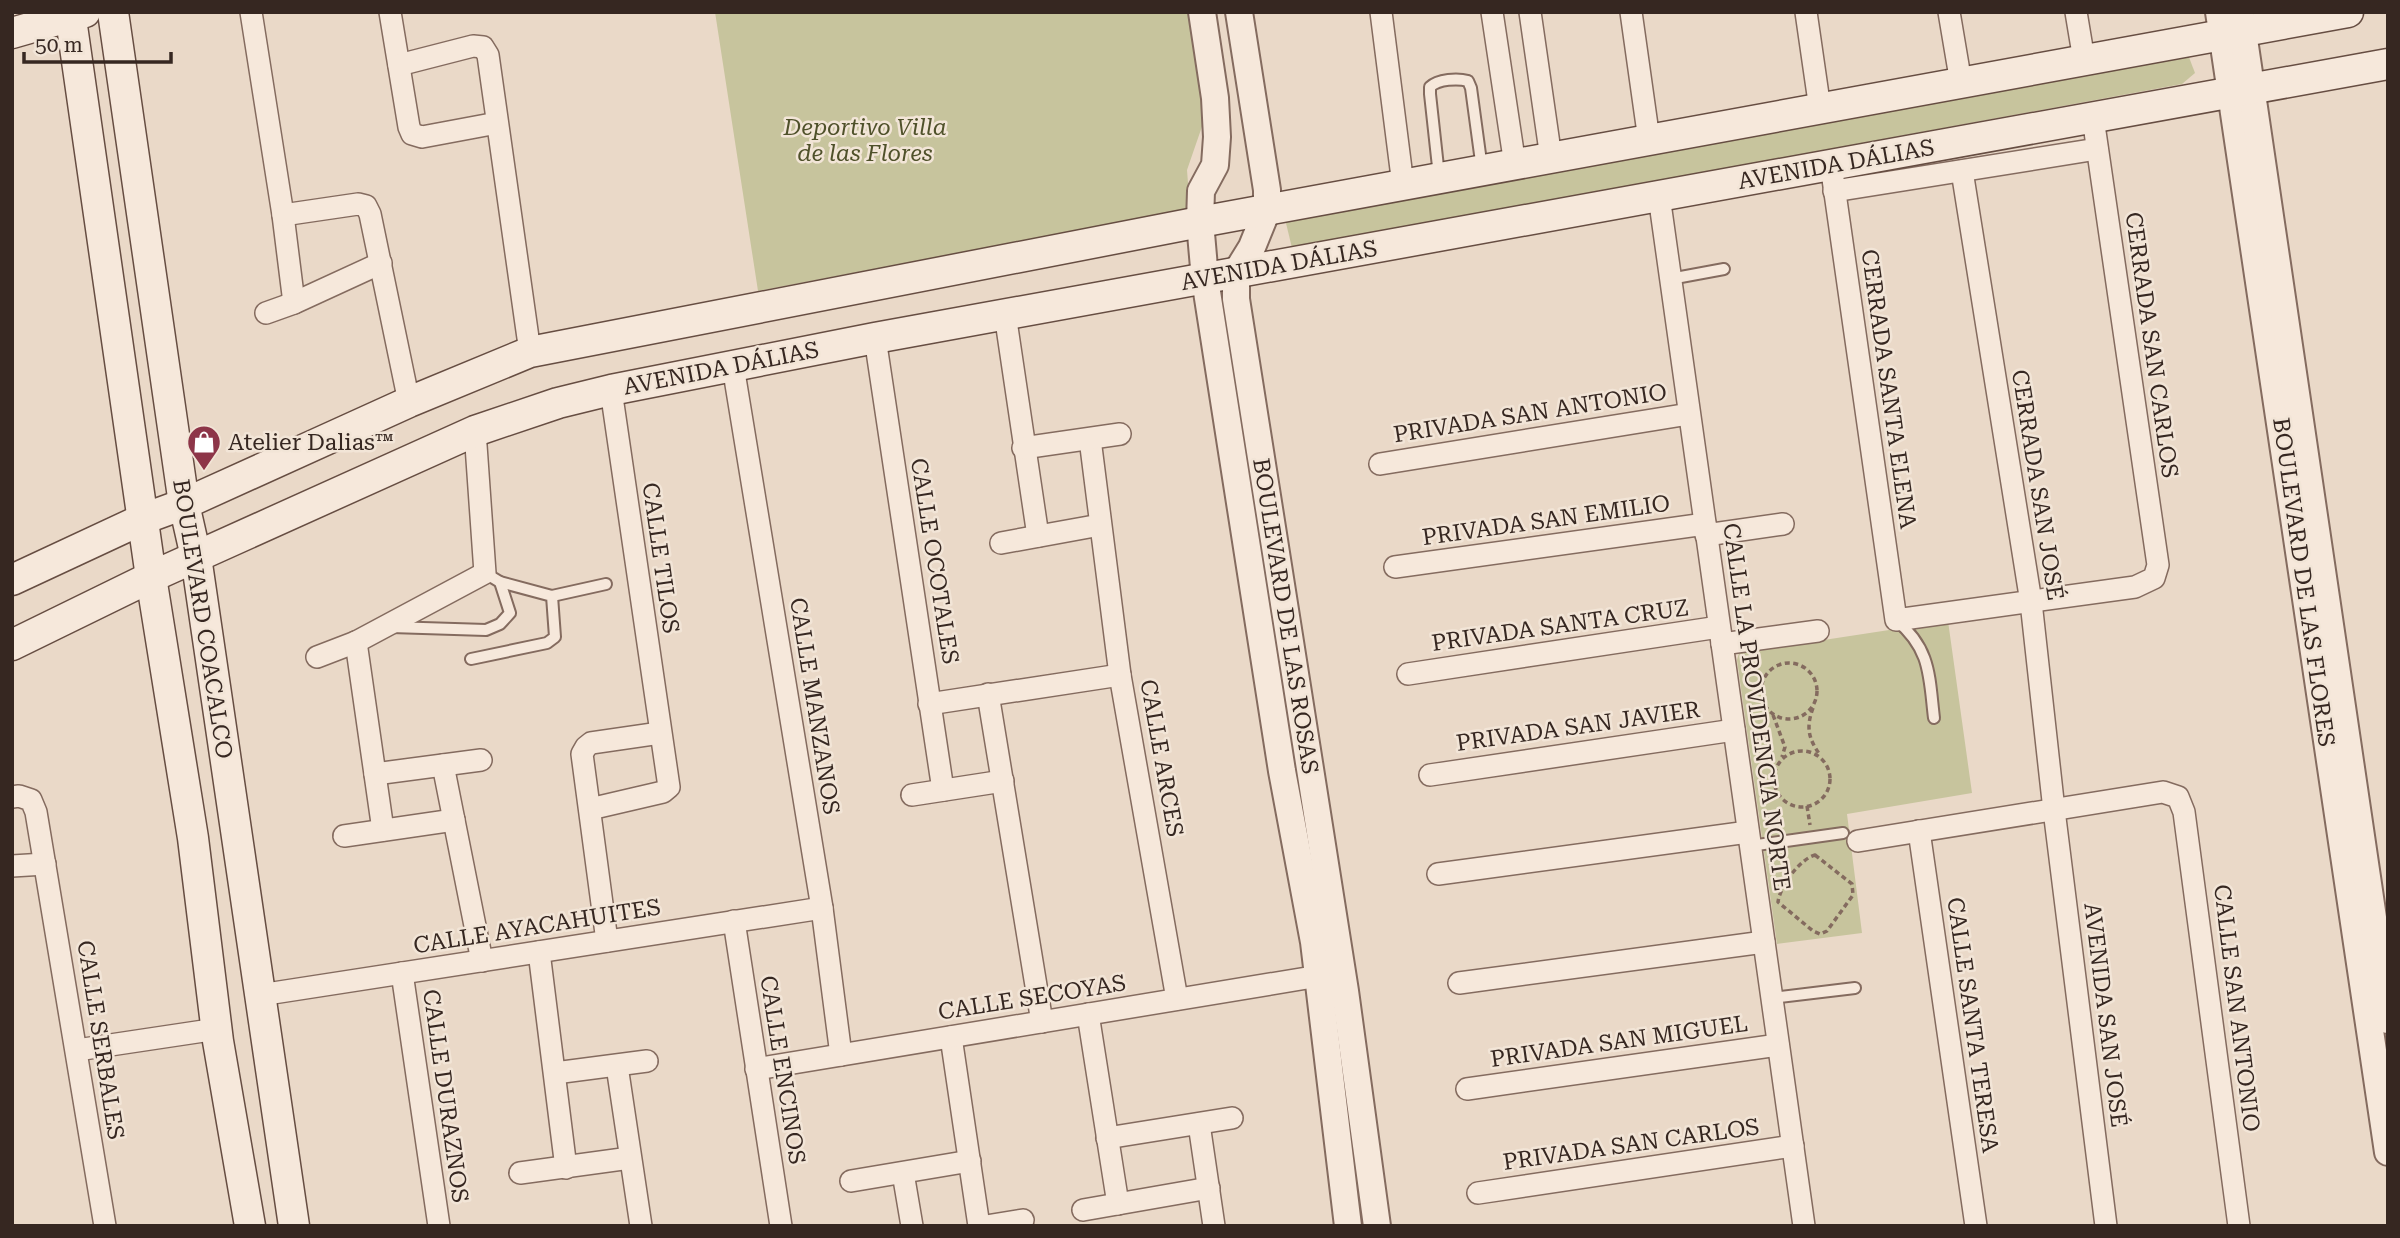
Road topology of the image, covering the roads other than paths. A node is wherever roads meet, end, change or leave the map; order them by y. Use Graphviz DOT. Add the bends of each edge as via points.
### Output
graph roads {
  1 [pos="23,12"];
  2 [pos="113,12"];
  3 [pos="251,12"];
  4 [pos="390,12"];
  5 [pos="1202,12"];
  6 [pos="1239,12"];
  7 [pos="1381,12"];
  8 [pos="1492,12"];
  9 [pos="1530,12"];
  10 [pos="1630,12"];
  11 [pos="1807,12"];
  12 [pos="1949,12"];
  13 [pos="2076,12"];
  14 [pos="2346,12"];
  15 [pos="75,14"];
  16 [pos="12,15"];
  17 [pos="2231,23"];
  18 [pos="12,33"];
  19 [pos="2084,60"];
  20 [pos="2388,64"];
  21 [pos="399,65"];
  22 [pos="1961,83"];
  23 [pos="2241,91"];
  24 [pos="1820,109"];
  25 [pos="2093,118"];
  26 [pos="497,123"];
  27 [pos="1649,140"];
  28 [pos="2097,149"];
  29 [pos="1551,158"];
  30 [pos="1515,165"];
  31 [pos="1483,170"];
  32 [pos="1962,170"];
  33 [pos="1832,178"];
  34 [pos="1439,179"];
  35 [pos="1403,185"];
  36 [pos="1659,197"];
  37 [pos="1267,210"];
  38 [pos="283,215"];
  39 [pos="1200,222"];
  40 [pos="381,263"];
  41 [pos="1724,269"];
  42 [pos="1236,273"];
  43 [pos="1205,279"];
  44 [pos="1670,279"];
  45 [pos="294,303"];
  46 [pos="266,313"];
  47 [pos="1005,314"];
  48 [pos="874,338"];
  49 [pos="530,352"];
  50 [pos="733,366"];
  51 [pos="611,390"];
  52 [pos="409,402"];
  53 [pos="1689,414"];
  54 [pos="475,431"];
  55 [pos="1120,434"];
  56 [pos="1090,439"];
  57 [pos="1023,448"];
  58 [pos="1380,464"];
  59 [pos="184,504"];
  60 [pos="143,519"];
  61 [pos="1783,524"];
  62 [pos="1100,525"];
  63 [pos="1706,530"];
  64 [pos="1038,536"];
  65 [pos="1001,543"];
  66 [pos="197,557"];
  67 [pos="1395,567"];
  68 [pos="151,577"];
  69 [pos="493,578"];
  70 [pos="12,580"];
  71 [pos="606,584"];
  72 [pos="552,596"];
  73 [pos="2031,601"];
  74 [pos="1896,620"];
  75 [pos="382,627"];
  76 [pos="1818,631"];
  77 [pos="1721,636"];
  78 [pos="356,642"];
  79 [pos="12,645"];
  80 [pos="317,657"];
  81 [pos="471,659"];
  82 [pos="1408,674"];
  83 [pos="1121,675"];
  84 [pos="988,694"];
  85 [pos="929,704"];
  86 [pos="1934,718"];
  87 [pos="1734,730"];
  88 [pos="660,733"];
  89 [pos="481,760"];
  90 [pos="443,765"];
  91 [pos="375,774"];
  92 [pos="1430,775"];
  93 [pos="1003,781"];
  94 [pos="943,790"];
  95 [pos="912,795"];
  96 [pos="22,799"];
  97 [pos="590,809"];
  98 [pos="2054,810"];
  99 [pos="454,820"];
  100 [pos="383,830"];
  101 [pos="1919,831"];
  102 [pos="344,836"];
  103 [pos="1850,837"];
  104 [pos="1749,839"];
  105 [pos="45,864"];
  106 [pos="12,866"];
  107 [pos="1437,874"];
  108 [pos="2369,895"];
  109 [pos="822,908"];
  110 [pos="734,921"];
  111 [pos="607,942"];
  112 [pos="1764,942"];
  113 [pos="540,952"];
  114 [pos="482,961"];
  115 [pos="402,973"];
  116 [pos="1330,974"];
  117 [pos="1459,983"];
  118 [pos="1855,988"];
  119 [pos="260,995"];
  120 [pos="1772,998"];
  121 [pos="1177,999"];
  122 [pos="1088,1014"];
  123 [pos="1042,1022"];
  124 [pos="2382,1023"];
  125 [pos="217,1029"];
  126 [pos="951,1037"];
  127 [pos="1778,1045"];
  128 [pos="77,1050"];
  129 [pos="841,1055"];
  130 [pos="647,1061"];
  131 [pos="617,1066"];
  132 [pos="757,1069"];
  133 [pos="555,1073"];
  134 [pos="1467,1089"];
  135 [pos="1232,1118"];
  136 [pos="1199,1124"];
  137 [pos="1107,1138"];
  138 [pos="1793,1146"];
  139 [pos="2388,1152"];
  140 [pos="629,1158"];
  141 [pos="970,1161"];
  142 [pos="566,1168"];
  143 [pos="520,1173"];
  144 [pos="903,1173"];
  145 [pos="851,1181"];
  146 [pos="1209,1188"];
  147 [pos="1478,1193"];
  148 [pos="1118,1204"];
  149 [pos="1083,1210"];
  150 [pos="1023,1220"];
  151 [pos="105,1226"];
  152 [pos="250,1226"];
  153 [pos="294,1226"];
  154 [pos="439,1226"];
  155 [pos="641,1226"];
  156 [pos="781,1226"];
  157 [pos="912,1226"];
  158 [pos="979,1226"];
  159 [pos="986,1226"];
  160 [pos="1214,1226"];
  161 [pos="1348,1226"];
  162 [pos="1377,1226"];
  163 [pos="1804,1226"];
  164 [pos="1976,1226"];
  165 [pos="2106,1226"];
  166 [pos="2239,1226"];
  1 -- 16 [label="main road"];
  2 -- 59 [label="main road, BOULEVARD COACALCO"];
  3 -- 38 [label="street"];
  4 -- 21 [label="street"];
  5 -- 39 [label="street, BOULEVARD DE LAS ROSAS" via="1217,137 1215,165 1201,191"];
  6 -- 37 [label="street"];
  7 -- 35 [label="street"];
  8 -- 30 [label="street"];
  9 -- 29 [label="street"];
  10 -- 27 [label="street"];
  11 -- 24 [label="street"];
  12 -- 22 [label="street"];
  13 -- 19 [label="street"];
  14 -- 17 [label="main road"];
  15 -- 18 [label="main road"];
  15 -- 60 [label="main road, BOULEVARD COACALCO"];
  17 -- 19 [label="main road"];
  17 -- 23 [label="street, BOULEVARD DE LAS FLORES"];
  19 -- 22 [label="main road"];
  20 -- 23 [label="main road, AVENIDA DÁLIAS"];
  21 -- 26 [label="street" via="412,134 422,137"];
  21 -- 26 [label="street" via="483,47"];
  22 -- 24 [label="main road"];
  23 -- 25 [label="main road, AVENIDA DÁLIAS"];
  23 -- 108 [label="street, BOULEVARD DE LAS FLORES"];
  24 -- 27 [label="main road"];
  25 -- 28 [label="street, CERRADA SAN CARLOS"];
  25 -- 33 [label="main road, AVENIDA DÁLIAS"];
  26 -- 49 [label="street"];
  27 -- 29 [label="main road"];
  28 -- 32 [label="street"];
  28 -- 73 [label="street, CERRADA SAN CARLOS" via="2158,565 2154,579 2135,587"];
  29 -- 30 [label="main road"];
  30 -- 31 [label="main road"];
  31 -- 34 [label="main road"];
  31 -- 34 [label="lane" via="1468,81 1435,83 1430,94"];
  32 -- 33 [label="street"];
  32 -- 73 [label="street, CERRADA SAN JOSÉ"];
  33 -- 36 [label="main road, AVENIDA DÁLIAS"];
  33 -- 74 [label="street, CERRADA SANTA ELENA"];
  34 -- 35 [label="main road"];
  35 -- 37 [label="main road"];
  36 -- 42 [label="main road, AVENIDA DÁLIAS"];
  36 -- 44 [label="street, CALLE LA PROVIDENCIA NORTE"];
  37 -- 39 [label="main road"];
  37 -- 42 [label="street"];
  38 -- 40 [label="street" via="366,206"];
  38 -- 45 [label="street"];
  39 -- 43 [label="street, BOULEVARD DE LAS ROSAS"];
  39 -- 49 [label="main road"];
  40 -- 45 [label="street"];
  40 -- 52 [label="street"];
  41 -- 44 [label="lane"];
  42 -- 43 [label="main road, AVENIDA DÁLIAS"];
  42 -- 116 [label="street, BOULEVARD DE LAS ROSAS"];
  43 -- 47 [label="main road, AVENIDA DÁLIAS"];
  43 -- 116 [label="street, BOULEVARD DE LAS ROSAS" via="1282,771 1314,942"];
  44 -- 53 [label="street, CALLE LA PROVIDENCIA NORTE"];
  45 -- 46 [label="street"];
  47 -- 48 [label="main road, AVENIDA DÁLIAS"];
  47 -- 57 [label="street"];
  48 -- 50 [label="main road, AVENIDA DÁLIAS"];
  48 -- 85 [label="street, CALLE OCOTALES"];
  49 -- 52 [label="main road"];
  50 -- 51 [label="main road, AVENIDA DÁLIAS"];
  50 -- 109 [label="street, CALLE MANZANOS"];
  51 -- 54 [label="main road, AVENIDA DÁLIAS" via="558,402"];
  51 -- 88 [label="street, CALLE TILOS"];
  52 -- 59 [label="main road"];
  53 -- 58 [label="street, PRIVADA SAN ANTONIO"];
  53 -- 63 [label="street, CALLE LA PROVIDENCIA NORTE"];
  54 -- 66 [label="main road, AVENIDA DÁLIAS"];
  54 -- 69 [label="street"];
  55 -- 56 [label="street"];
  56 -- 57 [label="street"];
  56 -- 62 [label="street, CALLE ARCES"];
  57 -- 64 [label="street"];
  59 -- 60 [label="main road"];
  59 -- 66 [label="main road, BOULEVARD COACALCO"];
  60 -- 68 [label="main road, BOULEVARD COACALCO"];
  60 -- 70 [label="main road"];
  61 -- 63 [label="street, PRIVADA SAN EMILIO"];
  62 -- 64 [label="street"];
  62 -- 83 [label="street, CALLE ARCES"];
  63 -- 67 [label="street, PRIVADA SAN EMILIO"];
  63 -- 77 [label="street, CALLE LA PROVIDENCIA NORTE"];
  64 -- 65 [label="street"];
  66 -- 68 [label="main road, AVENIDA DÁLIAS"];
  66 -- 119 [label="main road, BOULEVARD COACALCO"];
  68 -- 79 [label="main road, AVENIDA DÁLIAS"];
  68 -- 125 [label="main road, BOULEVARD COACALCO" via="193,838"];
  69 -- 72 [label="lane"];
  69 -- 75 [label="street"];
  69 -- 75 [label="lane" via="510,613 500,624 486,630"];
  71 -- 72 [label="lane"];
  72 -- 81 [label="lane" via="555,637 547,643"];
  73 -- 74 [label="street"];
  73 -- 98 [label="street, CERRADA SAN JOSÉ"];
  74 -- 86 [label="lane" via="1910,632 1927,660"];
  75 -- 78 [label="street"];
  76 -- 77 [label="street, PRIVADA SANTA CRUZ"];
  77 -- 82 [label="street, PRIVADA SANTA CRUZ"];
  77 -- 87 [label="street, CALLE LA PROVIDENCIA NORTE"];
  78 -- 80 [label="street"];
  78 -- 91 [label="street"];
  83 -- 84 [label="street"];
  83 -- 121 [label="street, CALLE ARCES"];
  84 -- 85 [label="street"];
  84 -- 93 [label="street"];
  85 -- 94 [label="street, CALLE OCOTALES"];
  87 -- 92 [label="street, PRIVADA SAN JAVIER"];
  87 -- 104 [label="street, CALLE LA PROVIDENCIA NORTE"];
  88 -- 97 [label="street, CALLE TILOS" via="669,787"];
  88 -- 97 [label="street" via="586,747 582,754"];
  89 -- 90 [label="street"];
  90 -- 91 [label="street"];
  90 -- 99 [label="street"];
  91 -- 100 [label="street"];
  93 -- 94 [label="street"];
  93 -- 123 [label="street"];
  94 -- 95 [label="street"];
  96 -- 105 [label="street, CALLE SERBALES" via="36,813"];
  97 -- 111 [label="street"];
  98 -- 101 [label="street"];
  98 -- 165 [label="street, AVENIDA SAN JOSÉ"];
  98 -- 166 [label="street, CALLE SAN ANTONIO" via="2163,792 2178,797 2184,812"];
  99 -- 100 [label="street"];
  99 -- 114 [label="street"];
  100 -- 102 [label="street"];
  101 -- 103 [label="street"];
  101 -- 164 [label="street, CALLE SANTA TERESA"];
  103 -- 104 [label="lane"];
  104 -- 107 [label="street"];
  104 -- 112 [label="street, CALLE LA PROVIDENCIA NORTE"];
  105 -- 106 [label="street"];
  105 -- 128 [label="street, CALLE SERBALES"];
  108 -- 124 [label="street, BOULEVARD DE LAS FLORES"];
  109 -- 110 [label="street, CALLE AYACAHUITES"];
  109 -- 129 [label="street, CALLE MANZANOS"];
  110 -- 111 [label="street, CALLE AYACAHUITES"];
  110 -- 132 [label="street, CALLE ENCINOS"];
  111 -- 113 [label="street, CALLE AYACAHUITES"];
  112 -- 117 [label="street"];
  112 -- 120 [label="street, CALLE LA PROVIDENCIA NORTE"];
  113 -- 114 [label="street, CALLE AYACAHUITES"];
  113 -- 133 [label="street"];
  114 -- 115 [label="street, CALLE AYACAHUITES"];
  115 -- 119 [label="street, CALLE AYACAHUITES"];
  115 -- 154 [label="street, CALLE DURAZNOS"];
  116 -- 121 [label="street, CALLE SECOYAS"];
  116 -- 161 [label="street, BOULEVARD DE LAS ROSAS"];
  116 -- 162 [label="street, BOULEVARD DE LAS ROSAS"];
  118 -- 120 [label="lane"];
  119 -- 153 [label="main road, BOULEVARD COACALCO"];
  120 -- 127 [label="street, CALLE LA PROVIDENCIA NORTE"];
  121 -- 122 [label="street, CALLE SECOYAS"];
  122 -- 123 [label="street, CALLE SECOYAS"];
  122 -- 137 [label="street"];
  123 -- 126 [label="street, CALLE SECOYAS"];
  124 -- 139 [label="street, BOULEVARD DE LAS FLORES"];
  125 -- 128 [label="street"];
  125 -- 152 [label="main road, BOULEVARD COACALCO"];
  126 -- 129 [label="street, CALLE SECOYAS"];
  126 -- 141 [label="street"];
  127 -- 134 [label="street, PRIVADA SAN MIGUEL"];
  127 -- 138 [label="street, CALLE LA PROVIDENCIA NORTE"];
  128 -- 151 [label="street, CALLE SERBALES"];
  129 -- 132 [label="street, CALLE SECOYAS"];
  130 -- 131 [label="street"];
  131 -- 133 [label="street"];
  131 -- 140 [label="street"];
  132 -- 156 [label="street, CALLE ENCINOS"];
  133 -- 142 [label="street"];
  135 -- 136 [label="street"];
  136 -- 137 [label="street"];
  136 -- 146 [label="street"];
  137 -- 148 [label="street"];
  138 -- 147 [label="street, PRIVADA SAN CARLOS"];
  138 -- 163 [label="street, CALLE LA PROVIDENCIA NORTE"];
  140 -- 142 [label="street"];
  140 -- 155 [label="street"];
  141 -- 144 [label="street"];
  141 -- 158 [label="street"];
  142 -- 143 [label="street"];
  144 -- 145 [label="street"];
  144 -- 157 [label="street"];
  146 -- 148 [label="street"];
  146 -- 160 [label="street"];
  148 -- 149 [label="street"];
  150 -- 159 [label="street"];
}
